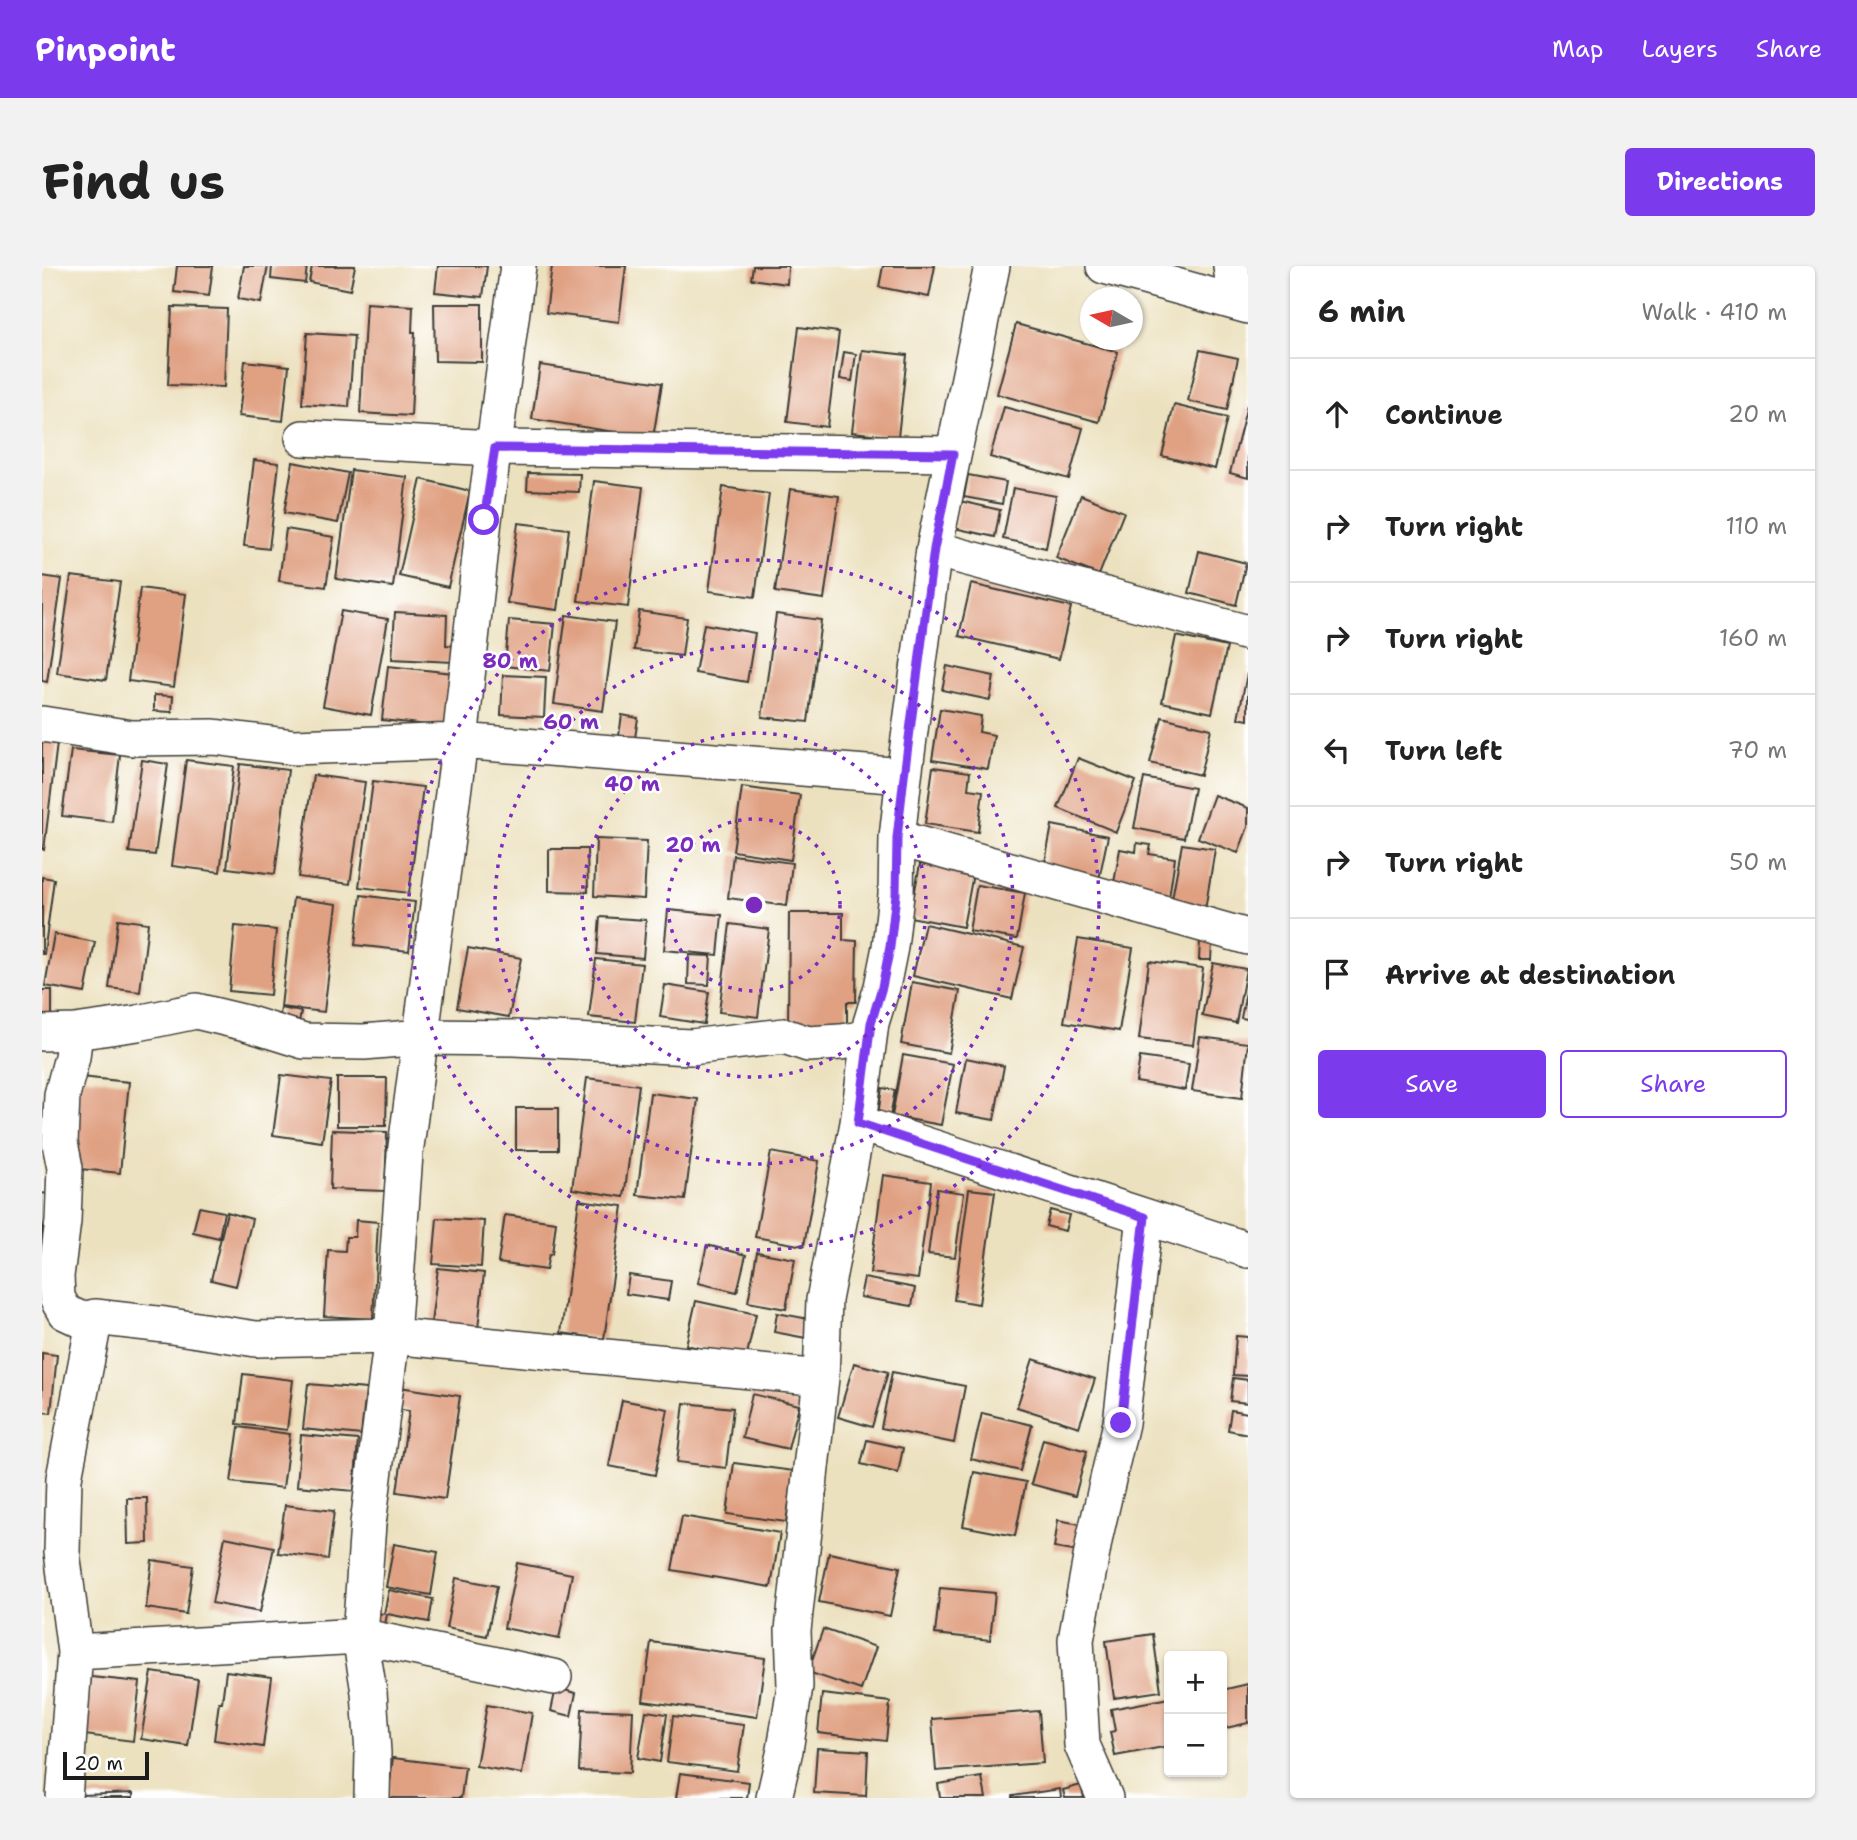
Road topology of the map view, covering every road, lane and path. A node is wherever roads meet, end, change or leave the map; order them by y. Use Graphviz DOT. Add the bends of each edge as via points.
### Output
graph roads {
  1 [pos="518,266"];
  2 [pos="992,266"];
  3 [pos="1104,266"];
  4 [pos="1231,266"];
  5 [pos="1242,304"];
  6 [pos="303,438"];
  7 [pos="495,448"];
  8 [pos="953,454"];
  9 [pos="934,549"];
  10 [pos="1248,634"];
  11 [pos="42,724"];
  12 [pos="460,741"];
  13 [pos="904,776"];
  14 [pos="897,838"];
  15 [pos="1248,937"];
  16 [pos="59,1032"];
  17 [pos="422,1037"];
  18 [pos="869,1038"];
  19 [pos="858,1123"];
  20 [pos="1145,1217"];
  21 [pos="1248,1250"];
  22 [pos="95,1317"];
  23 [pos="392,1336"];
  24 [pos="821,1378"];
  25 [pos="360,1636"];
  26 [pos="75,1652"];
  27 [pos="554,1677"];
  28 [pos="64,1798"];
  29 [pos="372,1798"];
  30 [pos="774,1798"];
  31 [pos="1105,1798"];
  1 -- 7 [label="street"];
  2 -- 8 [label="street"];
  3 -- 5 [label="street"];
  4 -- 5 [label="street"];
  6 -- 7 [label="street"];
  7 -- 8 [label="street"];
  7 -- 12 [label="street"];
  8 -- 9 [label="street"];
  9 -- 10 [label="street"];
  9 -- 13 [label="street"];
  11 -- 12 [label="street" via="132,738 214,737 294,747"];
  12 -- 13 [label="street"];
  12 -- 17 [label="street"];
  13 -- 14 [label="street"];
  14 -- 15 [label="street"];
  14 -- 18 [label="street" via="890,947"];
  16 -- 17 [label="street" via="197,1011 304,1041"];
  16 -- 22 [label="street" via="72,1057 62,1095 60,1143 65,1168 57,1298 65,1312 82,1320"];
  17 -- 18 [label="street" via="691,1048 784,1036 808,1044"];
  17 -- 23 [label="street" via="405,1154"];
  18 -- 19 [label="street"];
  19 -- 20 [label="street"];
  19 -- 24 [label="street" via="824,1300"];
  20 -- 21 [label="street"];
  20 -- 31 [label="street" via="1121,1423 1076,1640 1082,1745"];
  22 -- 23 [label="street" via="256,1339"];
  22 -- 26 [label="street" via="64,1478 62,1552"];
  23 -- 24 [label="street"];
  23 -- 25 [label="street" via="368,1524"];
  24 -- 30 [label="street" via="793,1630 795,1686"];
  25 -- 26 [label="street"];
  25 -- 27 [label="street"];
  25 -- 29 [label="street" via="370,1704"];
  26 -- 28 [label="street"];
}
